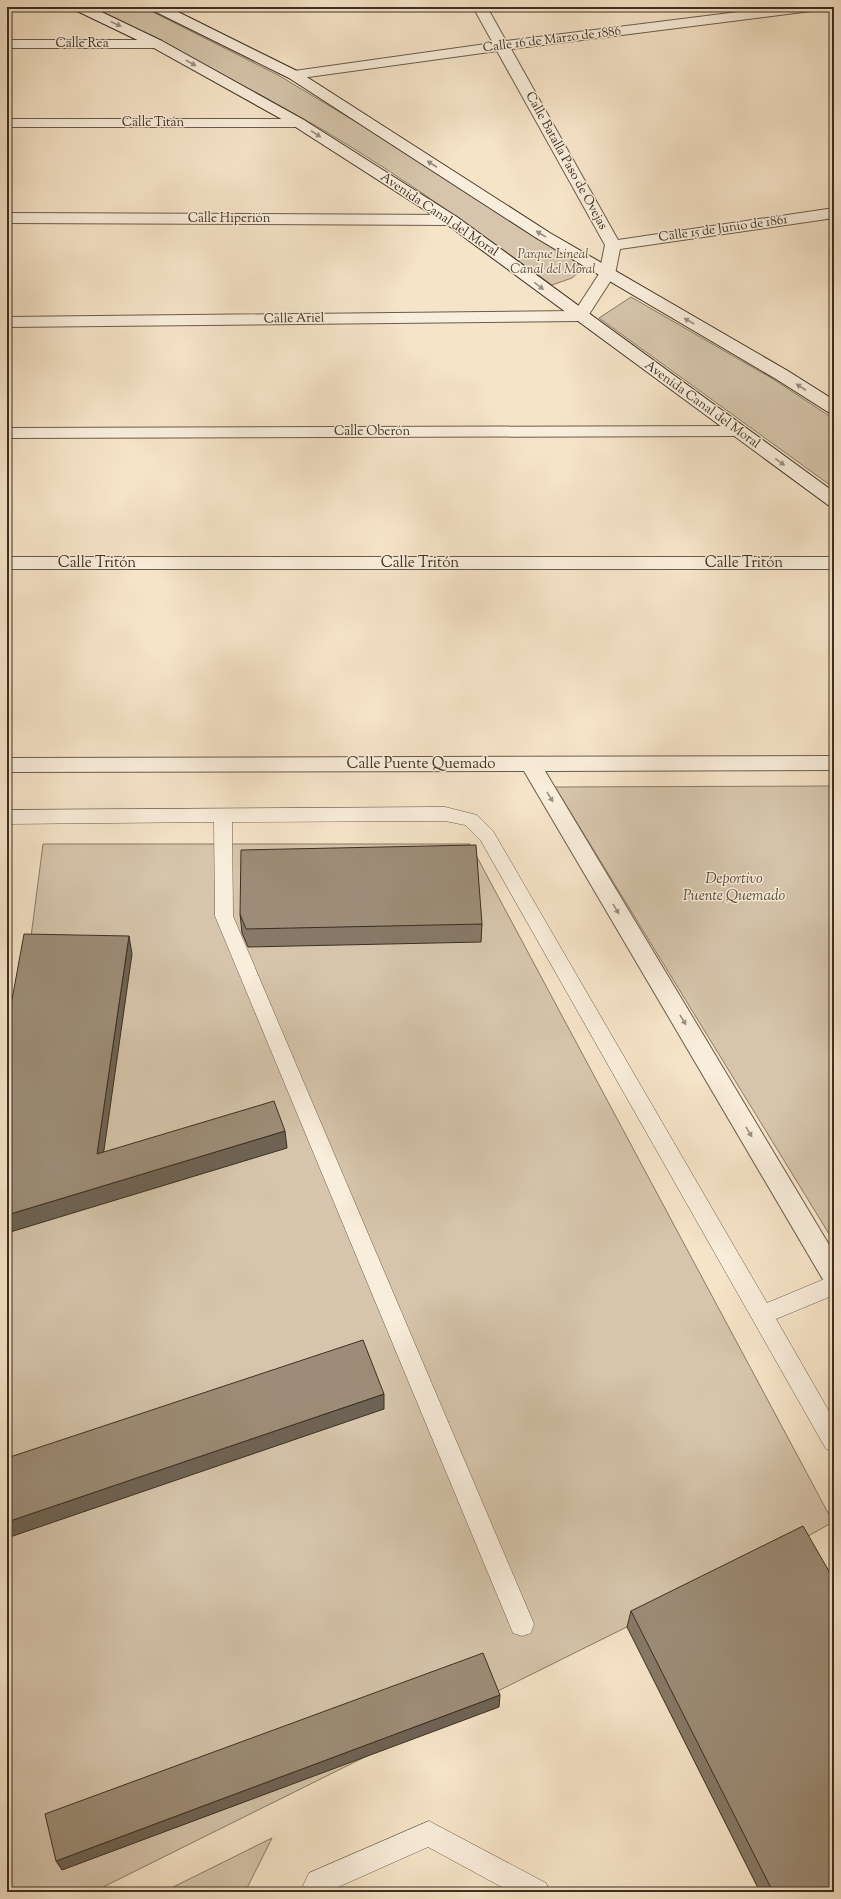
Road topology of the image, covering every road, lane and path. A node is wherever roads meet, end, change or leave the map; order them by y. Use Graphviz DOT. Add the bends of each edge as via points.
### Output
graph roads {
  1 [pos="80,7"];
  2 [pos="157,7"];
  3 [pos="480,7"];
  4 [pos="811,7"];
  5 [pos="7,44"];
  6 [pos="157,44"];
  7 [pos="502,46"];
  8 [pos="294,75"];
  9 [pos="7,123"];
  10 [pos="299,123"];
  11 [pos="834,213"];
  12 [pos="7,218"];
  13 [pos="451,220"];
  14 [pos="613,245"];
  15 [pos="608,274"];
  16 [pos="580,316"];
  17 [pos="7,322"];
  18 [pos="834,408"];
  19 [pos="736,431"];
  20 [pos="7,433"];
  21 [pos="834,501"];
  22 [pos="7,563"];
  23 [pos="834,563"];
  24 [pos="834,763"];
  25 [pos="530,764"];
  26 [pos="7,765"];
  27 [pos="223,816"];
  28 [pos="7,818"];
  29 [pos="834,1275"];
  30 [pos="834,1285"];
  31 [pos="762,1315"];
  32 [pos="834,1441"];
  33 [pos="522,1624"];
  34 [pos="313,1892"];
  35 [pos="537,1892"];
  1 -- 6 [label="street, Avenida Canal del Moral, one-way"];
  2 -- 8 [label="street"];
  3 -- 7 [label="street, Calle Batalla Paso de Ovejas"];
  4 -- 7 [label="street, Calle 16 de Marzo de 1886"];
  5 -- 6 [label="street, Calle Rea"];
  6 -- 10 [label="street, Avenida Canal del Moral, one-way"];
  7 -- 8 [label="street, Calle 16 de Marzo de 1886"];
  7 -- 14 [label="street, Calle Batalla Paso de Ovejas"];
  15 -- 8 [label="street, one-way" via="544,236"];
  9 -- 10 [label="street, Calle Titán"];
  10 -- 13 [label="street, Avenida Canal del Moral, one-way"];
  11 -- 14 [label="street, Calle 15 de Junio de 1861"];
  12 -- 13 [label="street, Calle Hiperión"];
  13 -- 16 [label="street, Avenida Canal del Moral, one-way"];
  14 -- 15 [label="street, Calle Batalla Paso de Ovejas"];
  15 -- 16 [label="street, Calle Batalla Paso de Ovejas"];
  18 -- 15 [label="street, one-way"];
  16 -- 17 [label="street, Calle Ariel"];
  16 -- 19 [label="street, Avenida Canal del Moral"];
  19 -- 20 [label="street, Calle Oberón"];
  19 -- 21 [label="street, Avenida Canal del Moral, one-way"];
  22 -- 23 [label="street, Calle Tritón"];
  24 -- 25 [label="street, Calle Puente Quemado"];
  25 -- 26 [label="street, Calle Puente Quemado"];
  25 -- 29 [label="street, one-way"];
  27 -- 28 [label="lane"];
  27 -- 31 [label="lane" via="445,814 471,820 487,836"];
  27 -- 33 [label="lane" via="224,916"];
  30 -- 31 [label="lane"];
  31 -- 32 [label="lane"];
  34 -- 35 [label="lane" via="318,1882 429,1834"];
}
